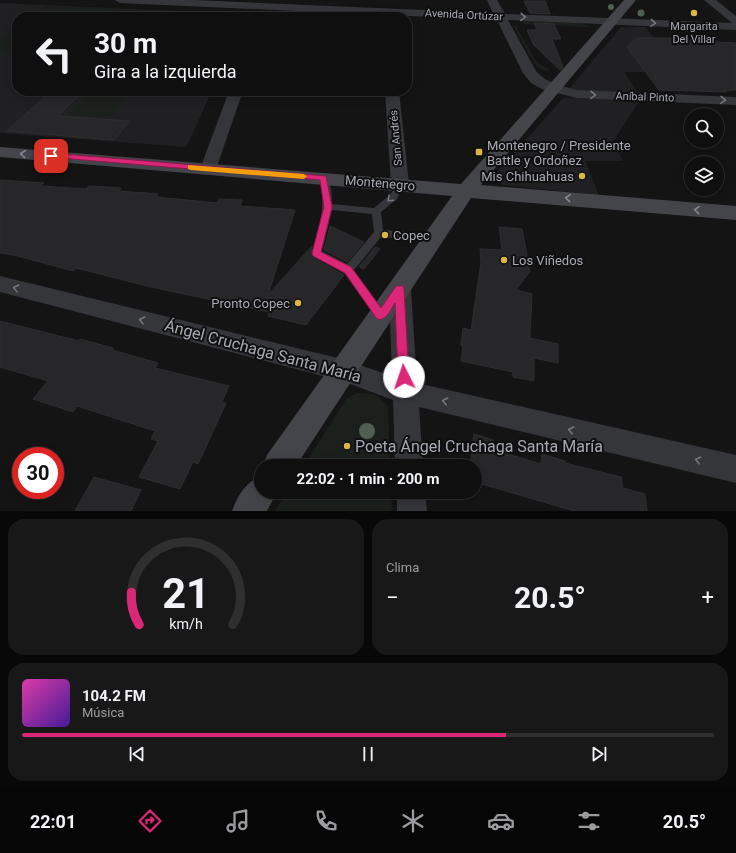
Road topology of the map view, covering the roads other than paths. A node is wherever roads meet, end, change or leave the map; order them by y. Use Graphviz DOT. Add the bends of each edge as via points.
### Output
graph roads {
  1 [pos="122,0"];
  2 [pos="385,0"];
  3 [pos="492,0"];
  4 [pos="630,0"];
  5 [pos="709,0"];
  6 [pos="267,8"];
  7 [pos="346,12"];
  8 [pos="385,12"];
  9 [pos="412,14"];
  10 [pos="500,16"];
  11 [pos="612,21"];
  12 [pos="736,21"];
  13 [pos="736,27"];
  14 [pos="554,88"];
  15 [pos="234,96"];
  16 [pos="392,96"];
  17 [pos="736,101"];
  18 [pos="0,152"];
  19 [pos="208,169"];
  20 [pos="323,178"];
  21 [pos="400,184"];
  22 [pos="467,190"];
  23 [pos="328,207"];
  24 [pos="376,211"];
  25 [pos="736,213"];
  26 [pos="379,233"];
  27 [pos="434,238"];
  28 [pos="348,270"];
  29 [pos="0,284"];
  30 [pos="400,289"];
  31 [pos="381,316"];
  32 [pos="342,370"];
  33 [pos="405,392"];
  34 [pos="283,459"];
  35 [pos="409,459"];
  36 [pos="736,469"];
  37 [pos="256,499"];
  38 [pos="411,499"];
  39 [pos="248,511"];
  40 [pos="412,511"];
  1 -- 6 [label="street, Avenida Ortúzar"];
  2 -- 8 [label="street"];
  3 -- 10 [label="street, Aníbal Pinto"];
  4 -- 11 [label="main road"];
  5 -- 12 [label="street"];
  6 -- 7 [label="street, Avenida Ortúzar"];
  9 -- 10 [label="street, Avenida Ortúzar"];
  10 -- 11 [label="street, Avenida Ortúzar, one-way"];
  10 -- 14 [label="street, Aníbal Pinto" via="530,73 541,83"];
  11 -- 13 [label="street, Avenida Ortúzar, one-way"];
  11 -- 14 [label="main road"];
  14 -- 17 [label="street, Aníbal Pinto, one-way" via="576,94"];
  14 -- 22 [label="main road"];
  15 -- 19 [label="street"];
  16 -- 21 [label="street, San Andrés"];
  19 -- 18 [label="main road, Montenegro, one-way"];
  19 -- 20 [label="main road, Montenegro"];
  20 -- 21 [label="main road, Montenegro"];
  20 -- 23 [label="lane"];
  21 -- 22 [label="main road, Montenegro"];
  21 -- 24 [label="lane, one-way" via="394,196"];
  25 -- 22 [label="main road, Montenegro, one-way"];
  22 -- 27 [label="main road"];
  23 -- 24 [label="lane"];
  23 -- 28 [label="lane" via="316,253"];
  24 -- 26 [label="lane"];
  26 -- 27 [label="lane"];
  26 -- 28 [label="lane"];
  27 -- 30 [label="main road"];
  28 -- 31 [label="lane"];
  32 -- 29 [label="street, Ángel Cruchaga Santa María, one-way"];
  30 -- 31 [label="main road"];
  30 -- 33 [label="street"];
  31 -- 32 [label="main road"];
  32 -- 33 [label="street, Ángel Cruchaga Santa María"];
  32 -- 34 [label="main road"];
  33 -- 35 [label="street"];
  36 -- 33 [label="street, Ángel Cruchaga Santa María, one-way"];
  37 -- 39 [label="main road"];
  38 -- 40 [label="street"];
}
